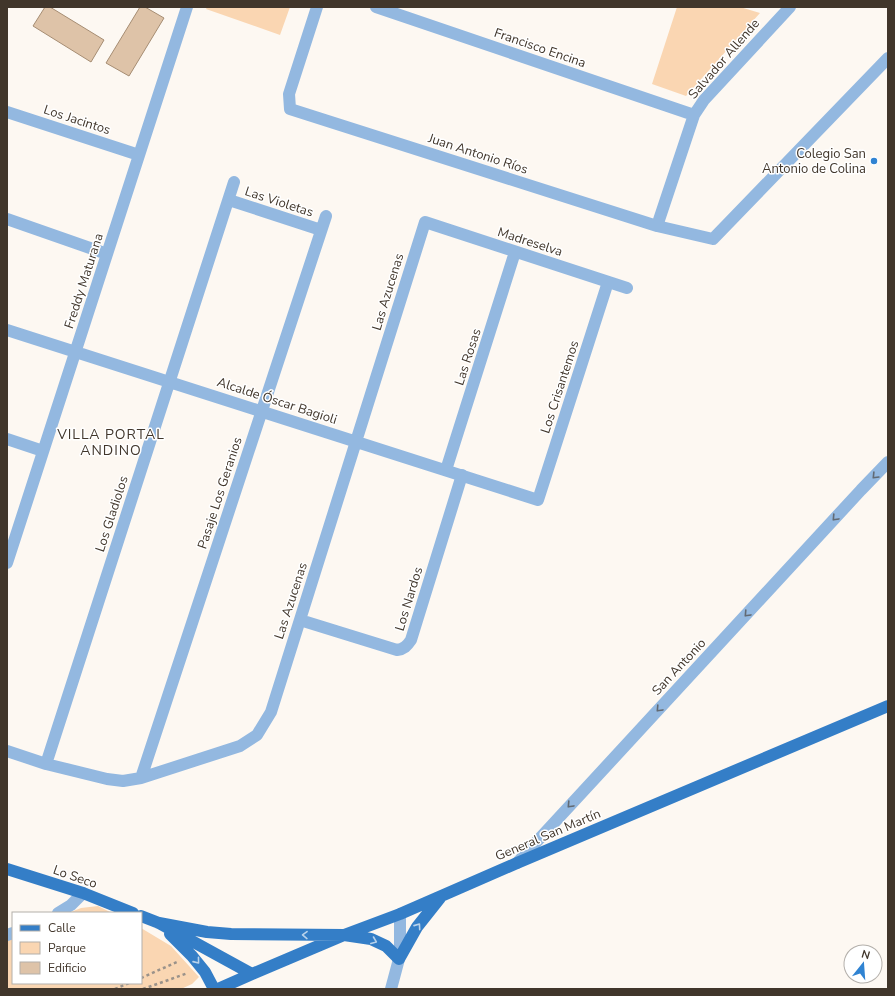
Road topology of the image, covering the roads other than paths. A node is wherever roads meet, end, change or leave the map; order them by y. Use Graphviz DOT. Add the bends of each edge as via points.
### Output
graph roads {
  1 [pos="187,7"];
  2 [pos="318,7"];
  3 [pos="376,7"];
  4 [pos="784,8"];
  5 [pos="888,58"];
  6 [pos="7,112"];
  7 [pos="694,115"];
  8 [pos="139,155"];
  9 [pos="234,182"];
  10 [pos="229,200"];
  11 [pos="326,216"];
  12 [pos="7,220"];
  13 [pos="425,222"];
  14 [pos="657,226"];
  15 [pos="321,230"];
  16 [pos="515,252"];
  17 [pos="107,254"];
  18 [pos="608,282"];
  19 [pos="627,288"];
  20 [pos="7,330"];
  21 [pos="76,352"];
  22 [pos="170,382"];
  23 [pos="262,411"];
  24 [pos="7,439"];
  25 [pos="356,442"];
  26 [pos="43,451"];
  27 [pos="888,462"];
  28 [pos="446,470"];
  29 [pos="462,476"];
  30 [pos="538,500"];
  31 [pos="10,542"];
  32 [pos="7,563"];
  33 [pos="300,620"];
  34 [pos="888,706"];
  35 [pos="7,751"];
  36 [pos="46,764"];
  37 [pos="141,778"];
  38 [pos="517,863"];
  39 [pos="7,869"];
  40 [pos="83,893"];
  41 [pos="442,896"];
  42 [pos="60,912"];
  43 [pos="130,912"];
  44 [pos="400,914"];
  45 [pos="142,916"];
  46 [pos="159,923"];
  47 [pos="344,935"];
  48 [pos="399,959"];
  49 [pos="252,974"];
  50 [pos="214,989"];
  51 [pos="218,989"];
  52 [pos="391,989"];
  1 -- 8 [label="street, Freddy Maturana"];
  2 -- 14 [label="street, Juan Antonio Ríos" via="289,94 290,109"];
  3 -- 7 [label="street, Francisco Encina"];
  4 -- 7 [label="street, Salvador Allende" via="704,100"];
  5 -- 14 [label="street, Juan Antonio Ríos" via="712,239"];
  6 -- 8 [label="street, Los Jacintos"];
  7 -- 14 [label="street, Salvador Allende"];
  8 -- 17 [label="street, Freddy Maturana"];
  9 -- 10 [label="street, Los Gladiolos"];
  10 -- 15 [label="street, Las Violetas"];
  10 -- 22 [label="street, Los Gladiolos"];
  11 -- 15 [label="street, Pasaje Los Geranios"];
  12 -- 17 [label="street"];
  13 -- 16 [label="street, Madreselva"];
  13 -- 25 [label="street, Las Azucenas"];
  15 -- 23 [label="street, Pasaje Los Geranios"];
  16 -- 18 [label="street, Madreselva"];
  16 -- 28 [label="street, Las Rosas"];
  17 -- 21 [label="street, Freddy Maturana"];
  18 -- 19 [label="street, Madreselva"];
  18 -- 30 [label="street, Los Crisantemos"];
  20 -- 21 [label="street, Alcalde Óscar Bagioli"];
  21 -- 22 [label="street, Alcalde Óscar Bagioli"];
  21 -- 26 [label="street, Freddy Maturana"];
  22 -- 23 [label="street, Alcalde Óscar Bagioli"];
  22 -- 36 [label="street, Los Gladiolos"];
  23 -- 25 [label="street, Alcalde Óscar Bagioli"];
  23 -- 37 [label="street, Pasaje Los Geranios"];
  24 -- 26 [label="street"];
  25 -- 28 [label="street, Alcalde Óscar Bagioli"];
  25 -- 33 [label="street, Las Azucenas"];
  26 -- 31 [label="street, Freddy Maturana"];
  27 -- 38 [label="street, San Antonio, one-way"];
  28 -- 29 [label="street, Alcalde Óscar Bagioli"];
  29 -- 30 [label="street, Alcalde Óscar Bagioli"];
  29 -- 33 [label="street, Los Nardos" via="408,646 397,650"];
  31 -- 32 [label="street, Freddy Maturana"];
  33 -- 37 [label="street, Las Azucenas" via="271,712 257,735 240,746"];
  34 -- 38 [label="main road, General San Martín"];
  35 -- 36 [label="street, Las Azucenas"];
  36 -- 37 [label="street, Las Azucenas" via="107,779 124,781"];
  38 -- 41 [label="main road, General San Martín"];
  39 -- 40 [label="main road, Lo Seco"];
  40 -- 42 [label="street"];
  40 -- 43 [label="main road, Lo Seco"];
  41 -- 44 [label="main road, General San Martín"];
  48 -- 41 [label="main road, one-way" via="417,927"];
  44 -- 47 [label="main road, General San Martín"];
  44 -- 48 [label="street"];
  45 -- 46 [label="main road"];
  47 -- 46 [label="main road, one-way" via="231,934"];
  46 -- 49 [label="main road"];
  46 -- 50 [label="main road, one-way" via="206,972"];
  47 -- 48 [label="main road, one-way" via="371,939 386,946"];
  47 -- 49 [label="main road, General San Martín"];
  48 -- 52 [label="street"];
  49 -- 51 [label="main road, General San Martín"];
}
